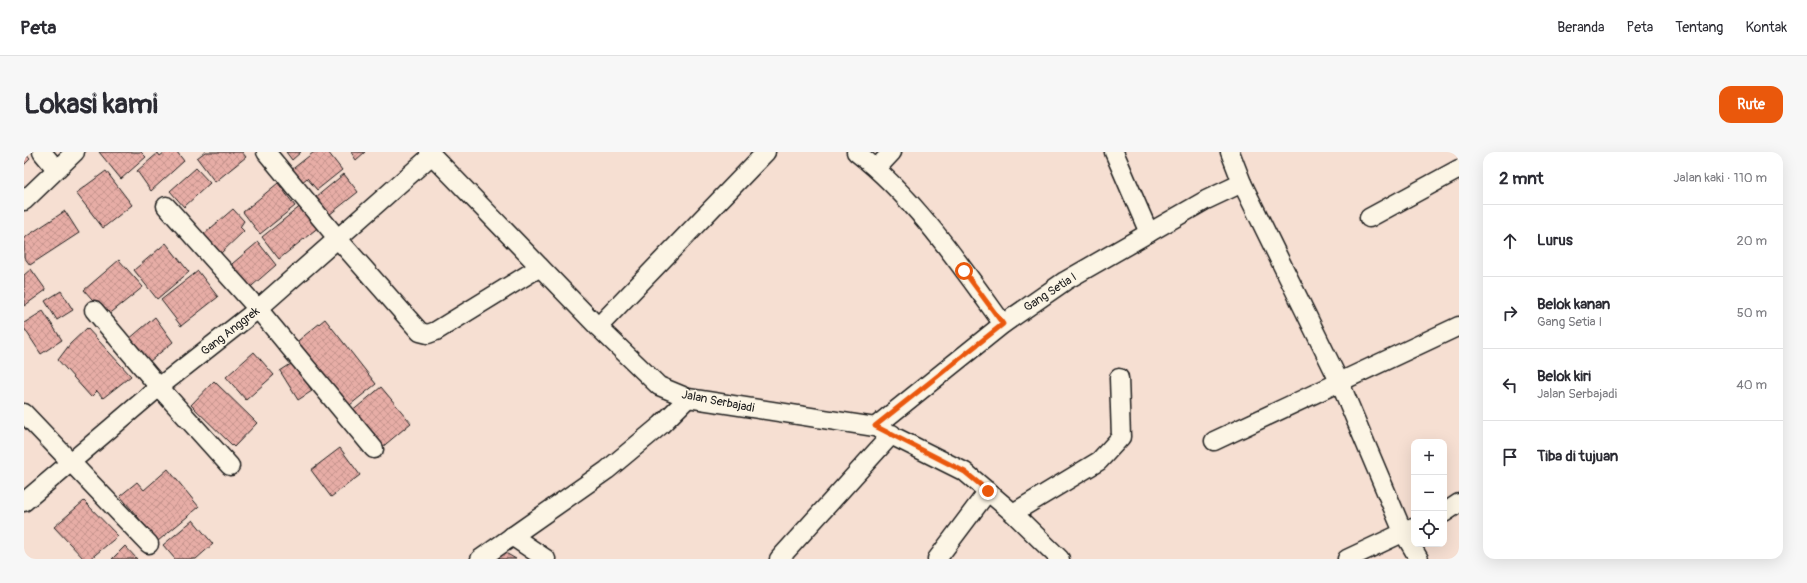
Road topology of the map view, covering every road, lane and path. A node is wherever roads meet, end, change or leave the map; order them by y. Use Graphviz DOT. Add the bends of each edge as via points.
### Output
graph roads {
  1 [pos="42,152"];
  2 [pos="75,152"];
  3 [pos="266,152"];
  4 [pos="766,152"];
  5 [pos="856,152"];
  6 [pos="892,152"];
  7 [pos="1114,152"];
  8 [pos="1230,152"];
  9 [pos="430,154"];
  10 [pos="877,168"];
  11 [pos="56,169"];
  12 [pos="1459,169"];
  13 [pos="1242,183"];
  14 [pos="24,201"];
  15 [pos="166,206"];
  16 [pos="1369,218"];
  17 [pos="1149,233"];
  18 [pos="338,239"];
  19 [pos="540,267"];
  20 [pos="258,309"];
  21 [pos="94,310"];
  22 [pos="1003,324"];
  23 [pos="1459,326"];
  24 [pos="598,327"];
  25 [pos="1119,378"];
  26 [pos="1340,383"];
  27 [pos="159,387"];
  28 [pos="688,398"];
  29 [pos="24,413"];
  30 [pos="875,426"];
  31 [pos="892,434"];
  32 [pos="1214,441"];
  33 [pos="374,449"];
  34 [pos="71,461"];
  35 [pos="230,466"];
  36 [pos="988,491"];
  37 [pos="24,502"];
  38 [pos="1459,503"];
  39 [pos="1447,511"];
  40 [pos="1013,513"];
  41 [pos="1408,530"];
  42 [pos="512,536"];
  43 [pos="149,544"];
  44 [pos="480,559"];
  45 [pos="546,559"];
  46 [pos="779,559"];
  47 [pos="937,559"];
  48 [pos="1060,559"];
  49 [pos="1347,559"];
  50 [pos="1419,559"];
  1 -- 11 [label="street"];
  2 -- 11 [label="street"];
  3 -- 18 [label="street"];
  4 -- 24 [label="street"];
  5 -- 10 [label="street"];
  6 -- 10 [label="street"];
  7 -- 17 [label="street"];
  8 -- 13 [label="street"];
  9 -- 18 [label="street, Gang Anggrek"];
  9 -- 19 [label="street, Jalan Serbajadi"];
  10 -- 22 [label="street" via="938,236"];
  11 -- 14 [label="street"];
  12 -- 16 [label="street"];
  13 -- 17 [label="street, Gang Setia I" via="1206,200"];
  13 -- 26 [label="street"];
  15 -- 20 [label="street"];
  17 -- 22 [label="street, Gang Setia I" via="1065,281"];
  18 -- 19 [label="street" via="420,332 428,334"];
  18 -- 20 [label="street, Gang Anggrek"];
  19 -- 24 [label="street, Jalan Serbajadi"];
  20 -- 27 [label="street, Gang Anggrek"];
  20 -- 33 [label="street"];
  21 -- 27 [label="street"];
  22 -- 30 [label="street, Gang Setia I"];
  23 -- 26 [label="street"];
  24 -- 28 [label="street, Jalan Serbajadi" via="659,386"];
  25 -- 40 [label="street" via="1121,437 1099,461"];
  26 -- 32 [label="street"];
  26 -- 41 [label="street"];
  27 -- 34 [label="street, Gang Anggrek"];
  27 -- 35 [label="street"];
  28 -- 30 [label="street, Jalan Serbajadi"];
  28 -- 42 [label="street" via="661,425 607,470"];
  29 -- 34 [label="street"];
  30 -- 31 [label="street, Jalan Serbajadi"];
  31 -- 36 [label="street, Jalan Serbajadi" via="965,472"];
  31 -- 46 [label="street"];
  34 -- 37 [label="street, Gang Anggrek"];
  34 -- 43 [label="street"];
  36 -- 40 [label="street, Jalan Serbajadi"];
  36 -- 47 [label="street"];
  38 -- 39 [label="street"];
  40 -- 48 [label="street, Jalan Serbajadi"];
  41 -- 49 [label="street"];
  41 -- 50 [label="street"];
  42 -- 44 [label="street"];
  42 -- 45 [label="street"];
}
